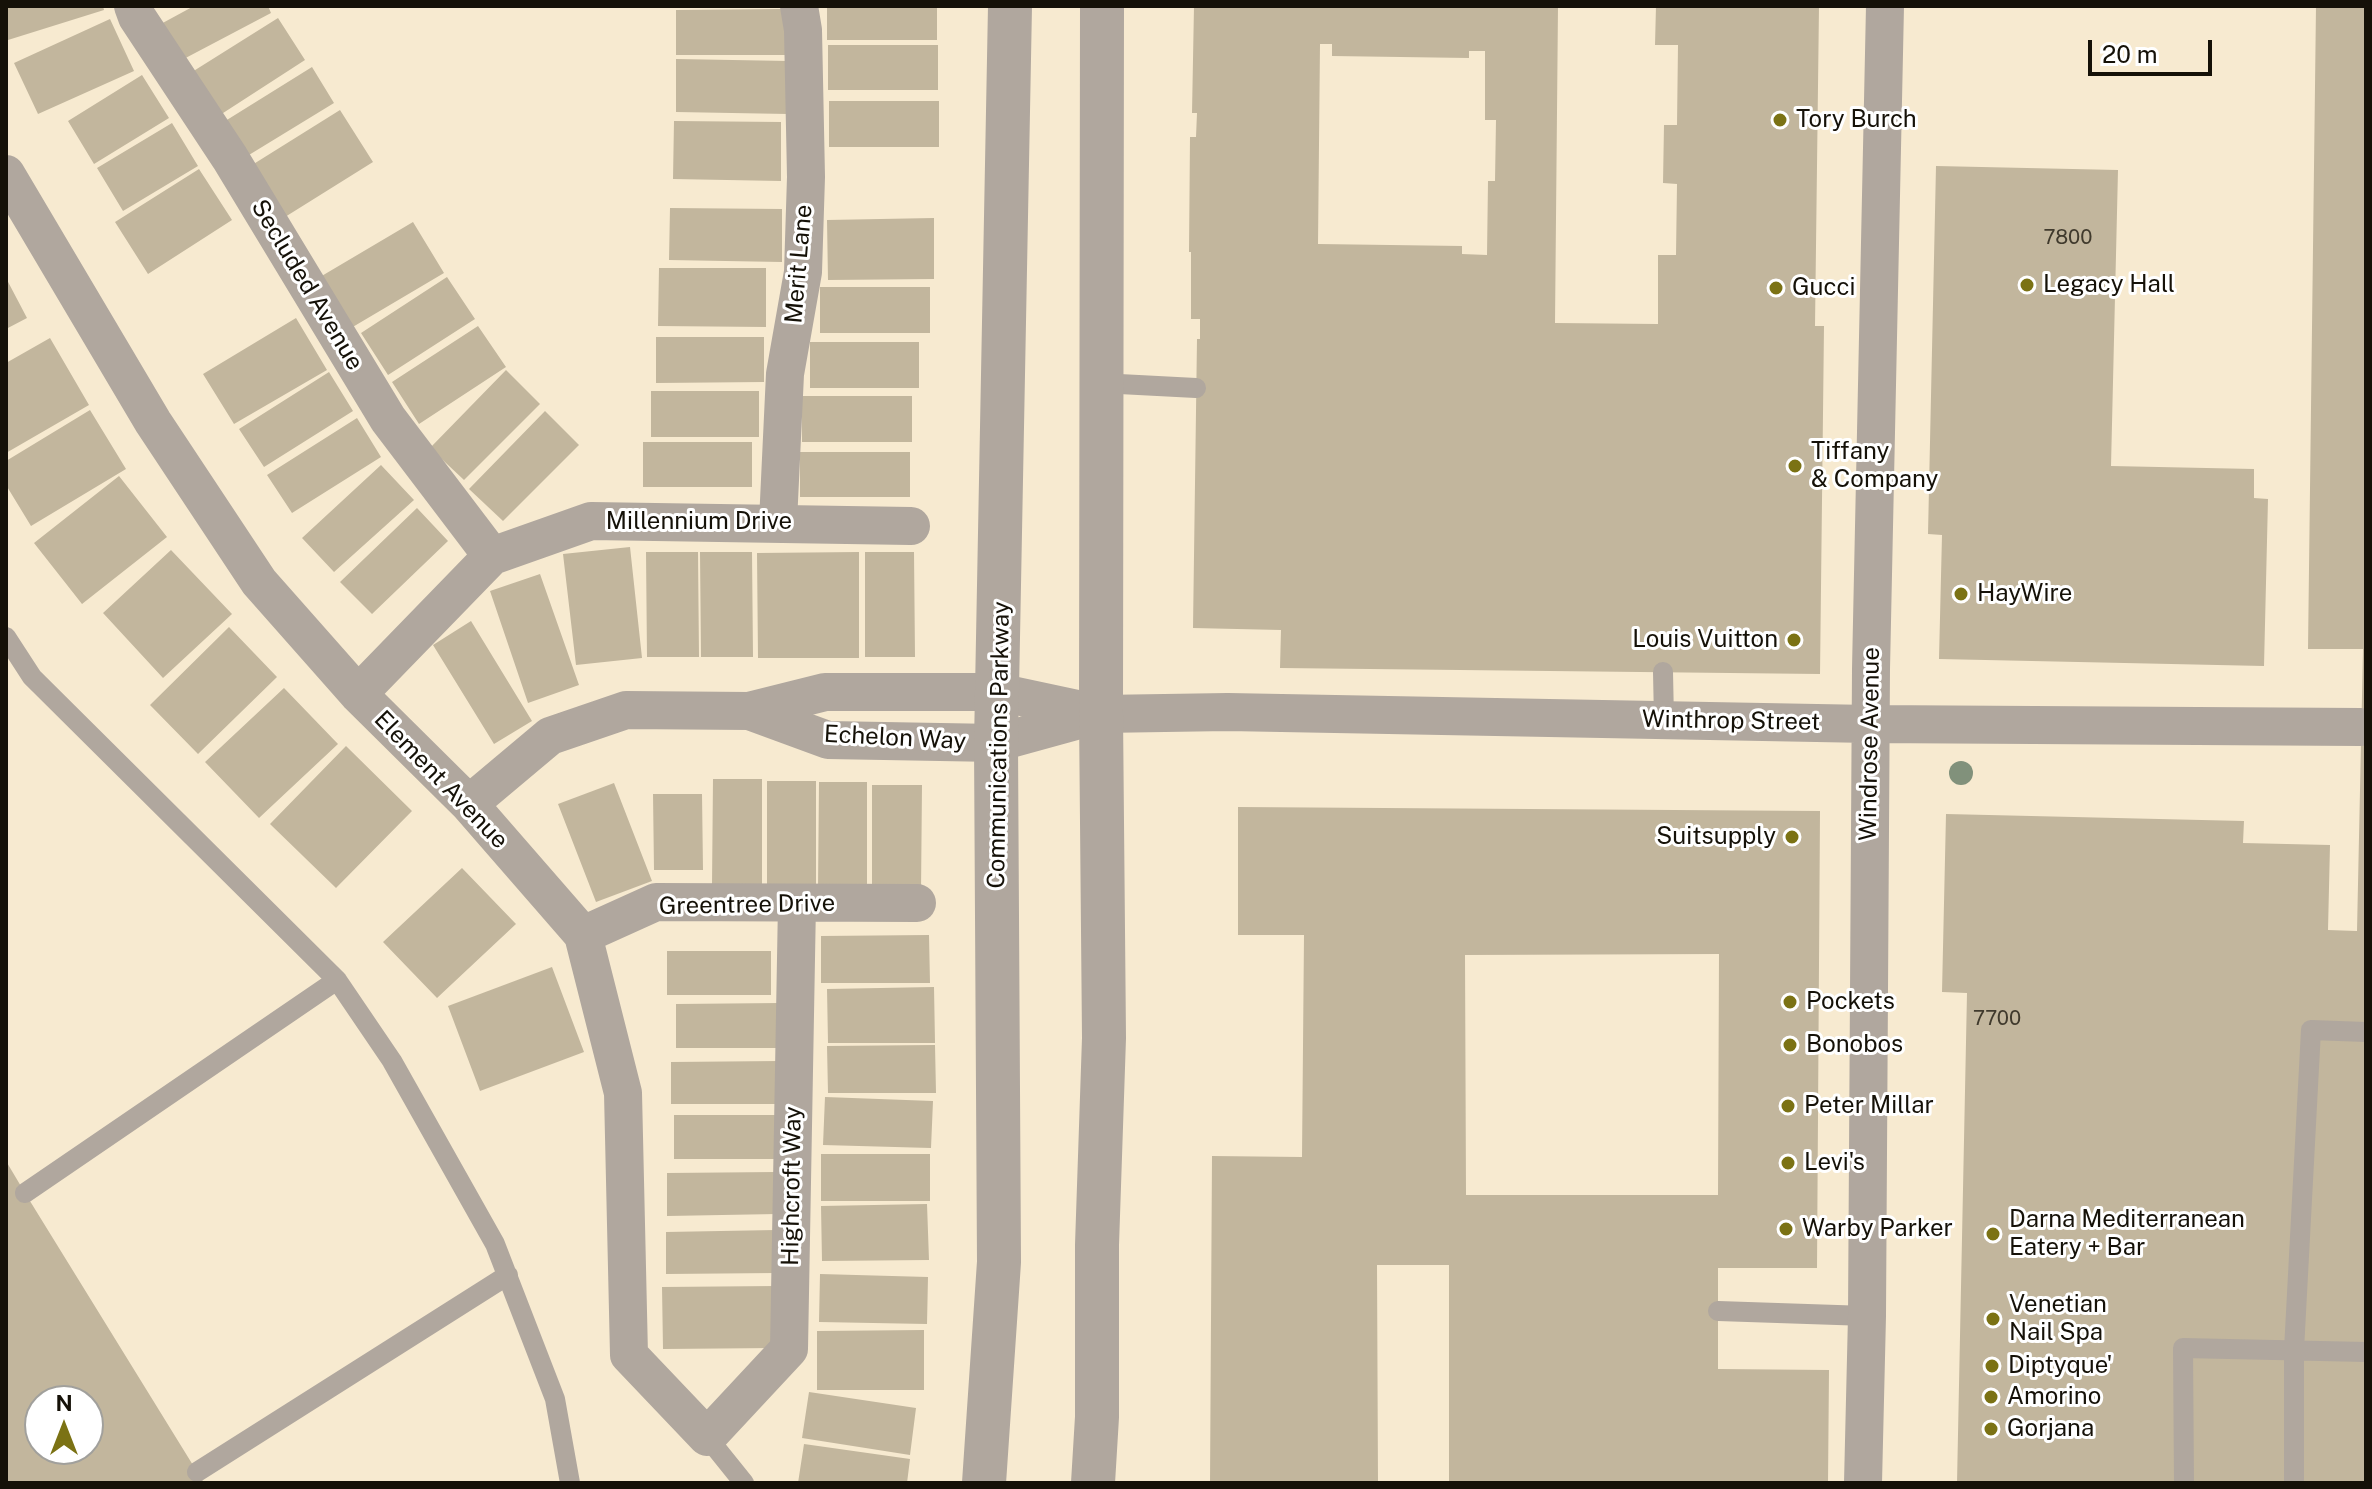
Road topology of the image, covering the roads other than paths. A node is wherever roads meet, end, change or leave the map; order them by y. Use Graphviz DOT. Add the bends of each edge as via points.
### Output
graph roads {
  1 [pos="133,6"];
  2 [pos="799,6"];
  3 [pos="1010,6"];
  4 [pos="1102,6"];
  5 [pos="1885,6"];
  6 [pos="6,174"];
  7 [pos="1100,383"];
  8 [pos="1196,388"];
  9 [pos="778,522"];
  10 [pos="911,526"];
  11 [pos="492,556"];
  12 [pos="6,637"];
  13 [pos="1663,672"];
  14 [pos="998,692"];
  15 [pos="358,694"];
  16 [pos="749,711"];
  17 [pos="1101,714"];
  18 [pos="1664,720"];
  19 [pos="1870,724"];
  20 [pos="2361,727"];
  21 [pos="996,743"];
  22 [pos="469,804"];
  23 [pos="797,903"];
  24 [pos="917,903"];
  25 [pos="583,935"];
  26 [pos="337,980"];
  27 [pos="2366,1032"];
  28 [pos="25,1193"];
  29 [pos="508,1275"];
  30 [pos="1718,1311"];
  31 [pos="1867,1316"];
  32 [pos="2294,1350"];
  33 [pos="2366,1352"];
  34 [pos="707,1437"];
  35 [pos="197,1472"];
  36 [pos="570,1483"];
  37 [pos="744,1483"];
  38 [pos="984,1483"];
  39 [pos="1093,1483"];
  40 [pos="1863,1483"];
  41 [pos="2184,1483"];
  42 [pos="2294,1483"];
  1 -- 11 [label="street, Secluded Avenue" via="388,419"];
  2 -- 9 [label="street, Merit Lane" via="806,162 803,272 785,374"];
  3 -- 14 [label="street, Communications Parkway"];
  4 -- 7 [label="street"];
  5 -- 19 [label="street, Windrose Avenue"];
  6 -- 15 [label="street, Element Avenue" via="153,422 259,582"];
  7 -- 8 [label="lane"];
  7 -- 17 [label="street"];
  9 -- 10 [label="street, Millennium Drive"];
  9 -- 11 [label="street, Millennium Drive" via="591,521"];
  11 -- 15 [label="street, Millennium Drive"];
  12 -- 26 [label="lane" via="32,677"];
  13 -- 18 [label="lane"];
  14 -- 16 [label="street, Echelon Way" via="825,692"];
  14 -- 17 [label="street, Winthrop Street"];
  14 -- 21 [label="street, Communications Parkway"];
  15 -- 22 [label="street, Element Avenue"];
  16 -- 21 [label="street, Echelon Way" via="828,740"];
  16 -- 22 [label="street, Echelon Way" via="626,710 550,736"];
  17 -- 18 [label="street, Winthrop Street"];
  17 -- 21 [label="street, Winthrop Street"];
  17 -- 39 [label="street" via="1104,1038"];
  18 -- 19 [label="street, Winthrop Street"];
  19 -- 20 [label="street, Winthrop Street"];
  19 -- 31 [label="street, Windrose Avenue"];
  21 -- 38 [label="street, Communications Parkway" via="999,1262"];
  22 -- 25 [label="street, Element Avenue"];
  23 -- 24 [label="street, Greentree Drive"];
  23 -- 25 [label="street, Greentree Drive" via="656,902"];
  23 -- 34 [label="street, Highcroft Way" via="789,1349"];
  25 -- 34 [label="street, Element Avenue" via="623,1093 629,1355"];
  26 -- 28 [label="lane"];
  26 -- 29 [label="lane" via="392,1061"];
  27 -- 32 [label="lane" via="2311,1030"];
  29 -- 35 [label="lane"];
  29 -- 36 [label="lane" via="555,1399"];
  30 -- 31 [label="lane"];
  31 -- 40 [label="street, Windrose Avenue"];
  32 -- 33 [label="lane"];
  32 -- 41 [label="lane" via="2183,1348"];
  32 -- 42 [label="lane"];
  34 -- 37 [label="lane"];
}
